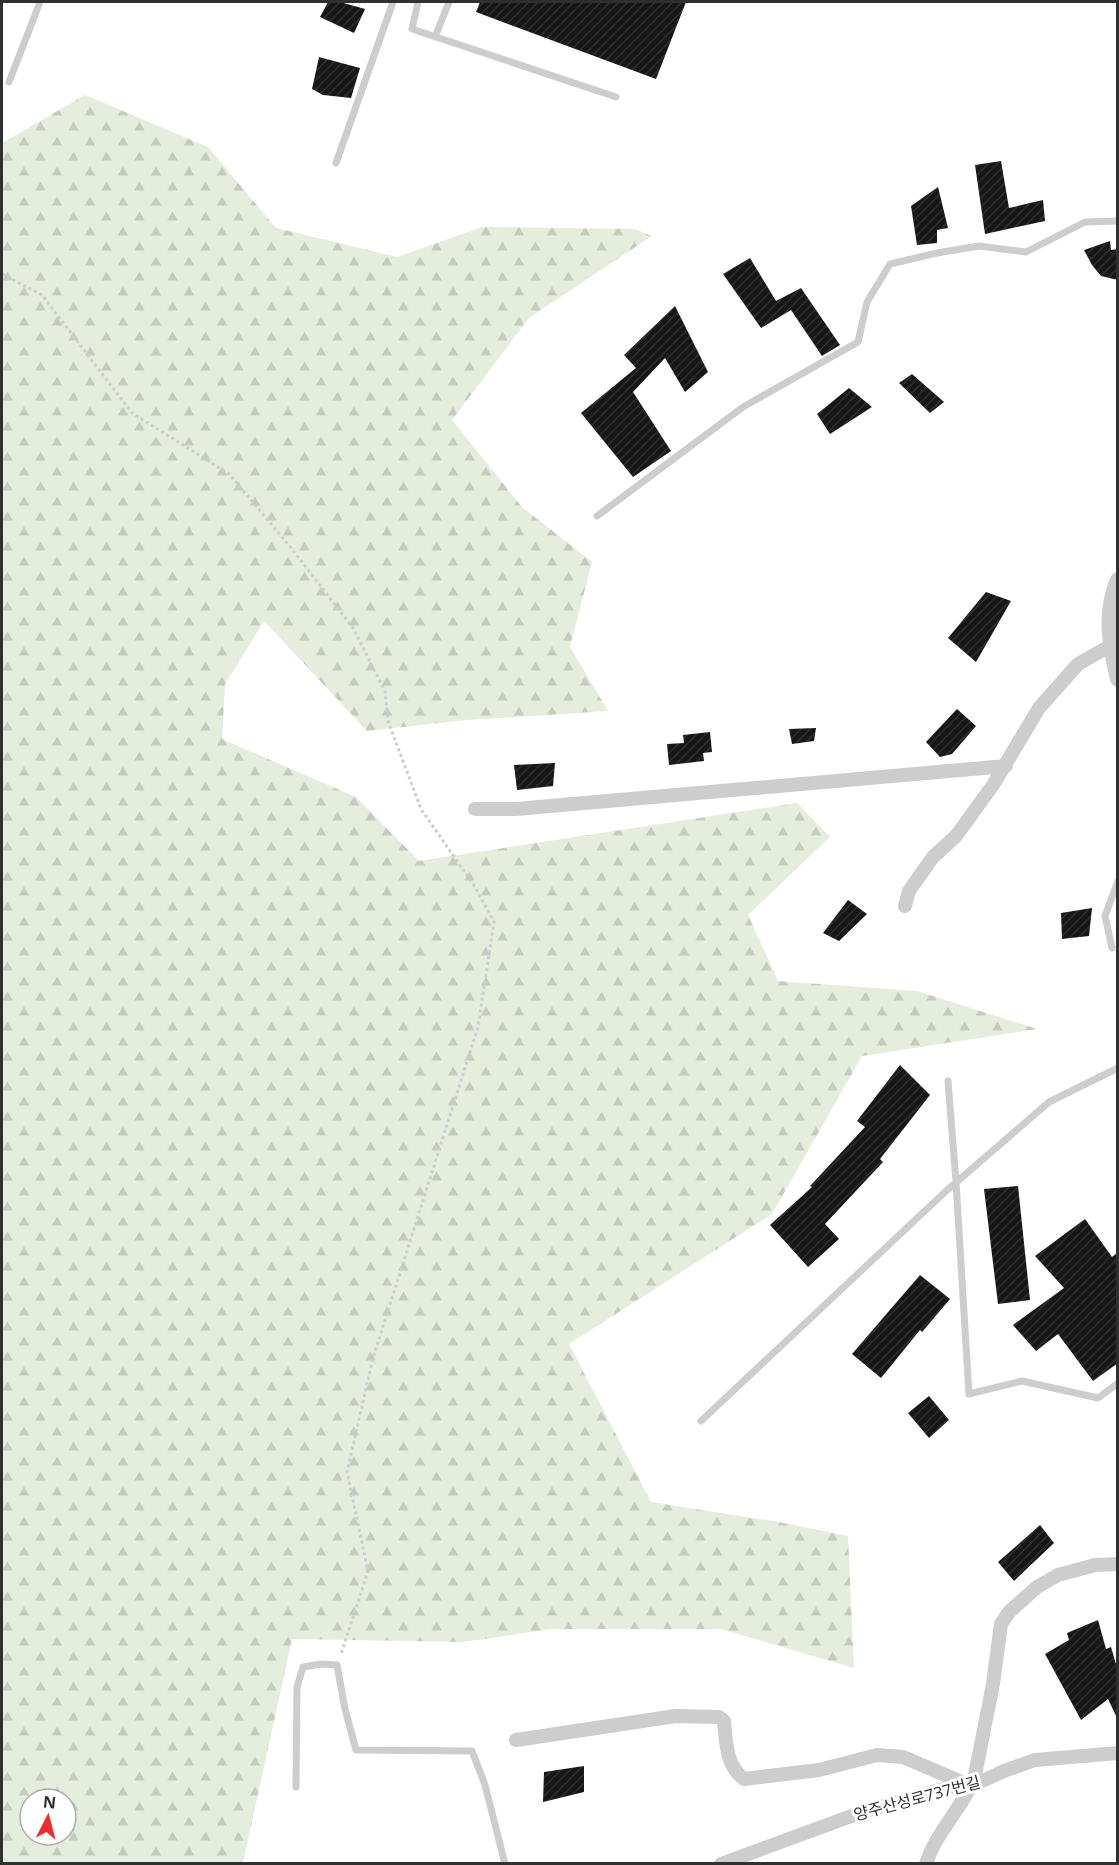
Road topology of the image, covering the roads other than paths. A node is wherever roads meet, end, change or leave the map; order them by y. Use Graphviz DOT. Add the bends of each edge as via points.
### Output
graph roads {
  1 [pos="40,2"];
  2 [pos="393,2"];
  3 [pos="418,2"];
  4 [pos="449,2"];
  5 [pos="435,37"];
  6 [pos="9,82"];
  7 [pos="616,97"];
  8 [pos="336,163"];
  9 [pos="1118,221"];
  10 [pos="597,516"];
  11 [pos="1118,580"];
  12 [pos="1110,646"];
  13 [pos="1118,679"];
  14 [pos="1006,766"];
  15 [pos="475,809"];
  16 [pos="1118,881"];
  17 [pos="905,906"];
  18 [pos="1112,948"];
  19 [pos="1118,1068"];
  20 [pos="948,1082"];
  21 [pos="956,1182"];
  22 [pos="1118,1383"];
  23 [pos="701,1421"];
  24 [pos="1118,1564"];
  25 [pos="516,1740"];
  26 [pos="1118,1753"];
  27 [pos="923,1765"];
  28 [pos="971,1785"];
  29 [pos="296,1787"];
  30 [pos="917,1796"];
  31 [pos="744,1860"];
  32 [pos="505,1863"];
  33 [pos="721,1863"];
  34 [pos="926,1863"];
  1 -- 6 [label="lane"];
  2 -- 8 [label="lane"];
  3 -- 5 [label="lane" via="412,29"];
  4 -- 5 [label="lane"];
  5 -- 7 [label="lane"];
  9 -- 10 [label="lane" via="1085,222 1026,252 979,246 890,264 867,302 858,342 742,407"];
  11 -- 12 [label="street" via="1110,608"];
  12 -- 13 [label="street"];
  12 -- 14 [label="street" via="1078,664 1040,708"];
  14 -- 15 [label="street" via="527,808"];
  14 -- 17 [label="street" via="956,836 933,857 909,891"];
  16 -- 18 [label="lane" via="1105,916"];
  19 -- 21 [label="lane" via="1050,1102"];
  20 -- 21 [label="lane"];
  21 -- 22 [label="lane" via="969,1394 1022,1381 1098,1398"];
  21 -- 23 [label="lane"];
  24 -- 28 [label="street" via="1095,1564 1058,1575 1037,1587 1001,1624 993,1684"];
  25 -- 27 [label="street" via="676,1716 719,1717 724,1721 726,1748 736,1773 744,1779 819,1770 877,1755 903,1757"];
  26 -- 28 [label="street, 양주산성로737번길" via="1035,1760"];
  27 -- 28 [label="street"];
  27 -- 30 [label="street" via="928,1785"];
  28 -- 30 [label="street, 양주산성로737번길"];
  28 -- 34 [label="street"];
  29 -- 32 [label="lane" via="297,1687 303,1667 337,1665 356,1750 471,1750 485,1785"];
  30 -- 31 [label="street, 양주산성로737번길" via="865,1810"];
  31 -- 33 [label="street, 양주산성로737번길"];
}
